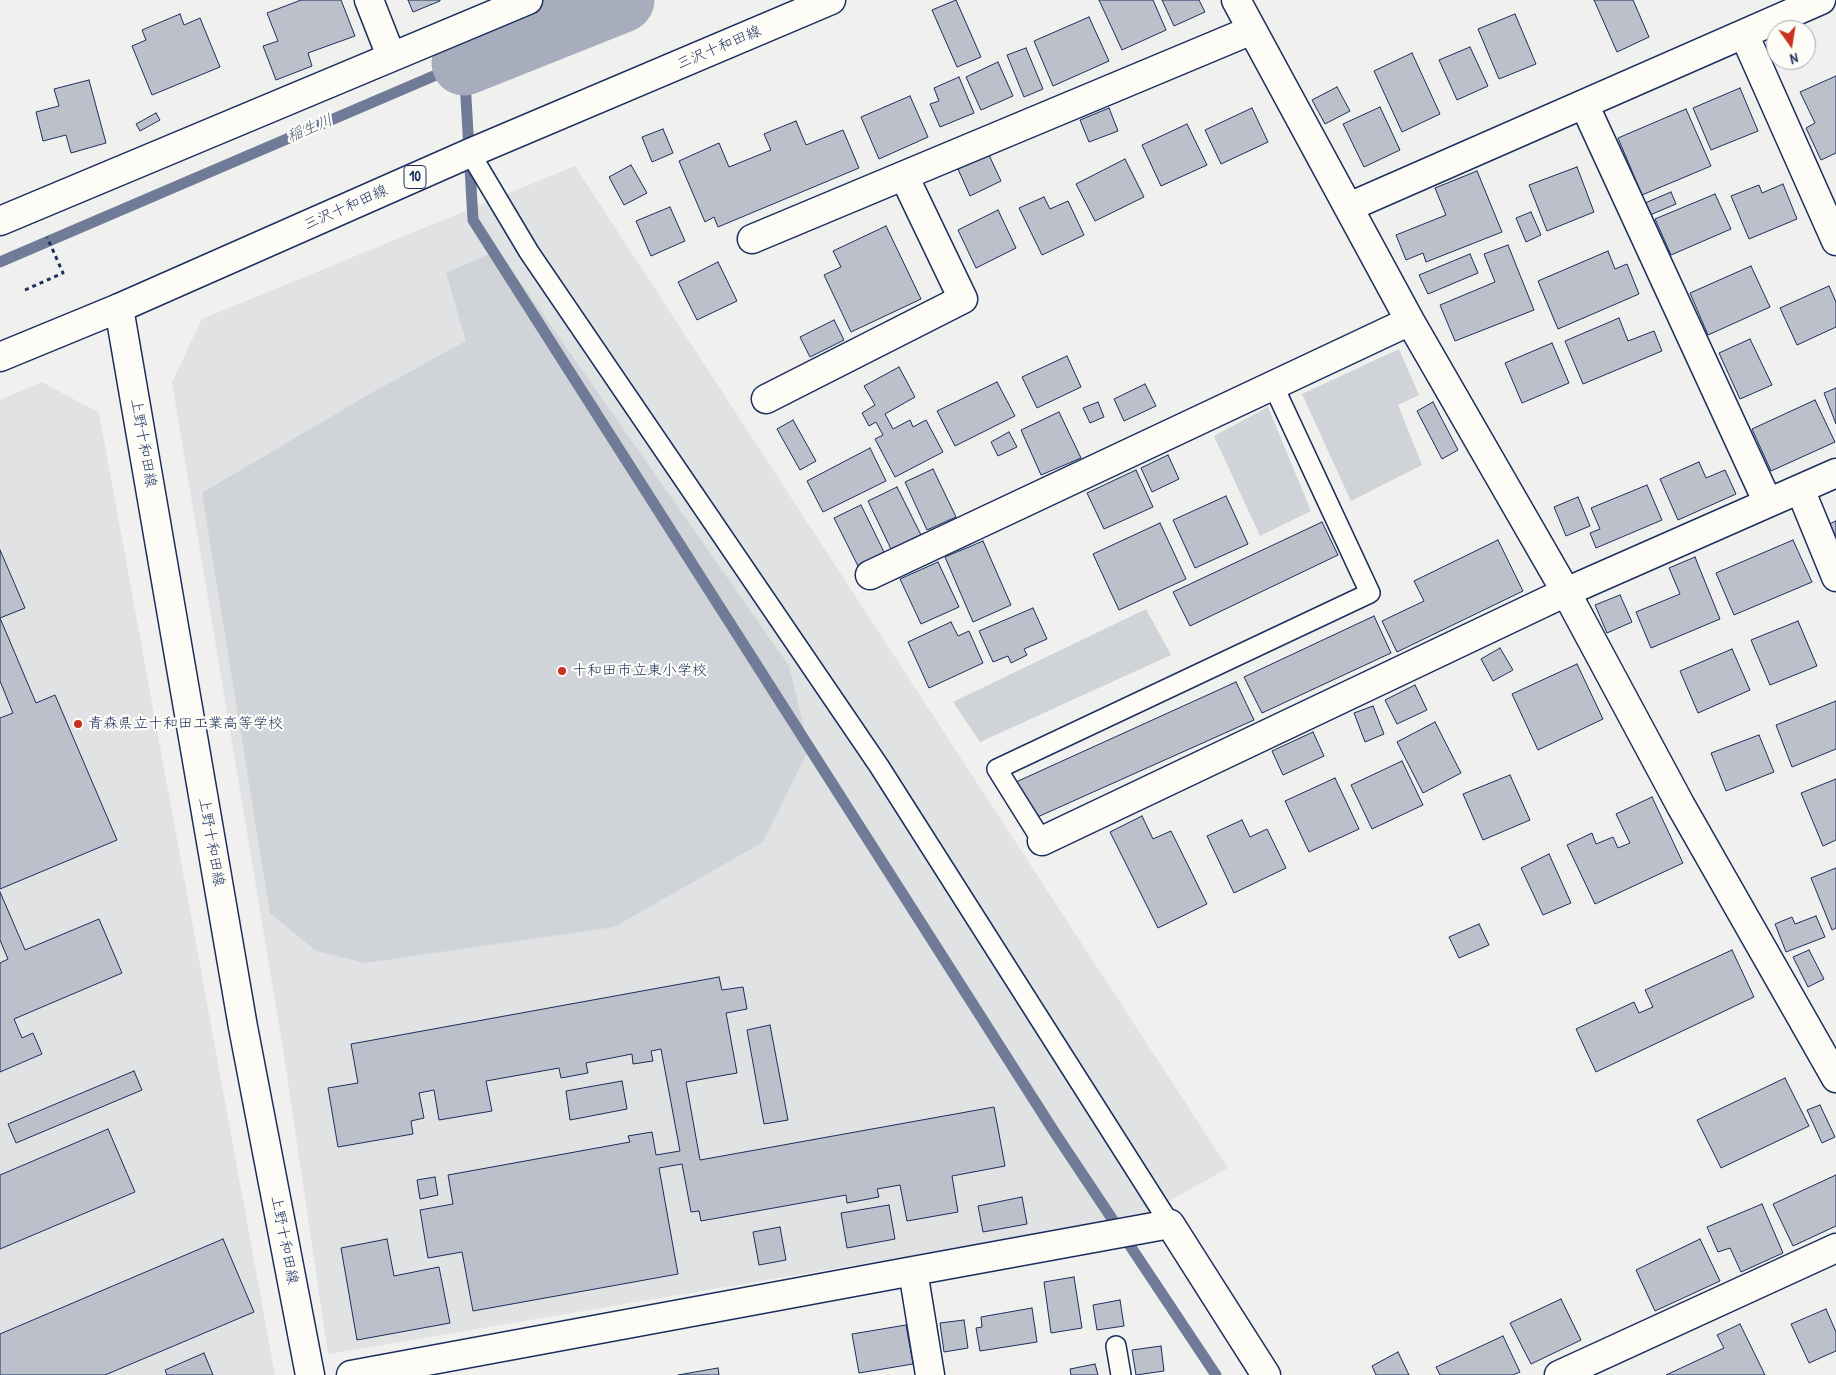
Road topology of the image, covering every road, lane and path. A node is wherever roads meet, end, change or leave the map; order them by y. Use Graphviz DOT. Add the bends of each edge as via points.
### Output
graph roads {
  1 [pos="369,0"];
  2 [pos="528,0"];
  3 [pos="831,0"];
  4 [pos="1236,0"];
  5 [pos="1821,0"];
  6 [pos="1252,30"];
  7 [pos="1744,34"];
  8 [pos="391,56"];
  9 [pos="1584,104"];
  10 [pos="470,153"];
  11 [pos="904,176"];
  12 [pos="1349,207"];
  13 [pos="0,221"];
  14 [pos="44,232"];
  15 [pos="752,239"];
  16 [pos="1836,241"];
  17 [pos="25,290"];
  18 [pos="119,308"];
  19 [pos="1410,320"];
  20 [pos="0,357"];
  21 [pos="1273,385"];
  22 [pos="766,399"];
  23 [pos="1836,473"];
  24 [pos="1800,489"];
  25 [pos="1768,503"];
  26 [pos="870,575"];
  27 [pos="1836,577"];
  28 [pos="1566,592"];
  29 [pos="1042,841"];
  30 [pos="1829,1051"];
  31 [pos="1836,1078"];
  32 [pos="1170,1224"];
  33 [pos="1836,1248"];
  34 [pos="913,1271"];
  35 [pos="1116,1346"];
  36 [pos="310,1375"];
  37 [pos="350,1375"];
  38 [pos="930,1375"];
  39 [pos="1121,1375"];
  40 [pos="1266,1375"];
  41 [pos="1559,1375"];
  1 -- 8 [label="street"];
  2 -- 8 [label="street"];
  3 -- 10 [label="street, 三沢十和田線 / 10"];
  4 -- 6 [label="street"];
  5 -- 7 [label="street"];
  6 -- 11 [label="street"];
  6 -- 12 [label="street"];
  7 -- 9 [label="street"];
  7 -- 16 [label="street"];
  8 -- 13 [label="street"];
  9 -- 12 [label="street"];
  9 -- 25 [label="street"];
  10 -- 18 [label="street, 三沢十和田線 / 10"];
  10 -- 32 [label="lane" via="529,252 879,766"];
  11 -- 15 [label="street"];
  11 -- 22 [label="street" via="963,299"];
  12 -- 19 [label="street"];
  14 -- 17 [label="path" via="63,273"];
  18 -- 20 [label="street, 三沢十和田線 / 10"];
  18 -- 36 [label="street, 上野十和田線" via="243,1026"];
  19 -- 21 [label="street"];
  19 -- 28 [label="street"];
  21 -- 26 [label="street"];
  21 -- 29 [label="lane" via="1370,594 997,769"];
  23 -- 24 [label="street"];
  24 -- 25 [label="street"];
  24 -- 27 [label="street"];
  25 -- 28 [label="street"];
  28 -- 29 [label="street"];
  28 -- 30 [label="street" via="1681,806"];
  30 -- 31 [label="street"];
  32 -- 34 [label="street"];
  32 -- 40 [label="street"];
  33 -- 41 [label="street"];
  34 -- 37 [label="street"];
  34 -- 38 [label="street"];
  35 -- 39 [label="lane"];
}
